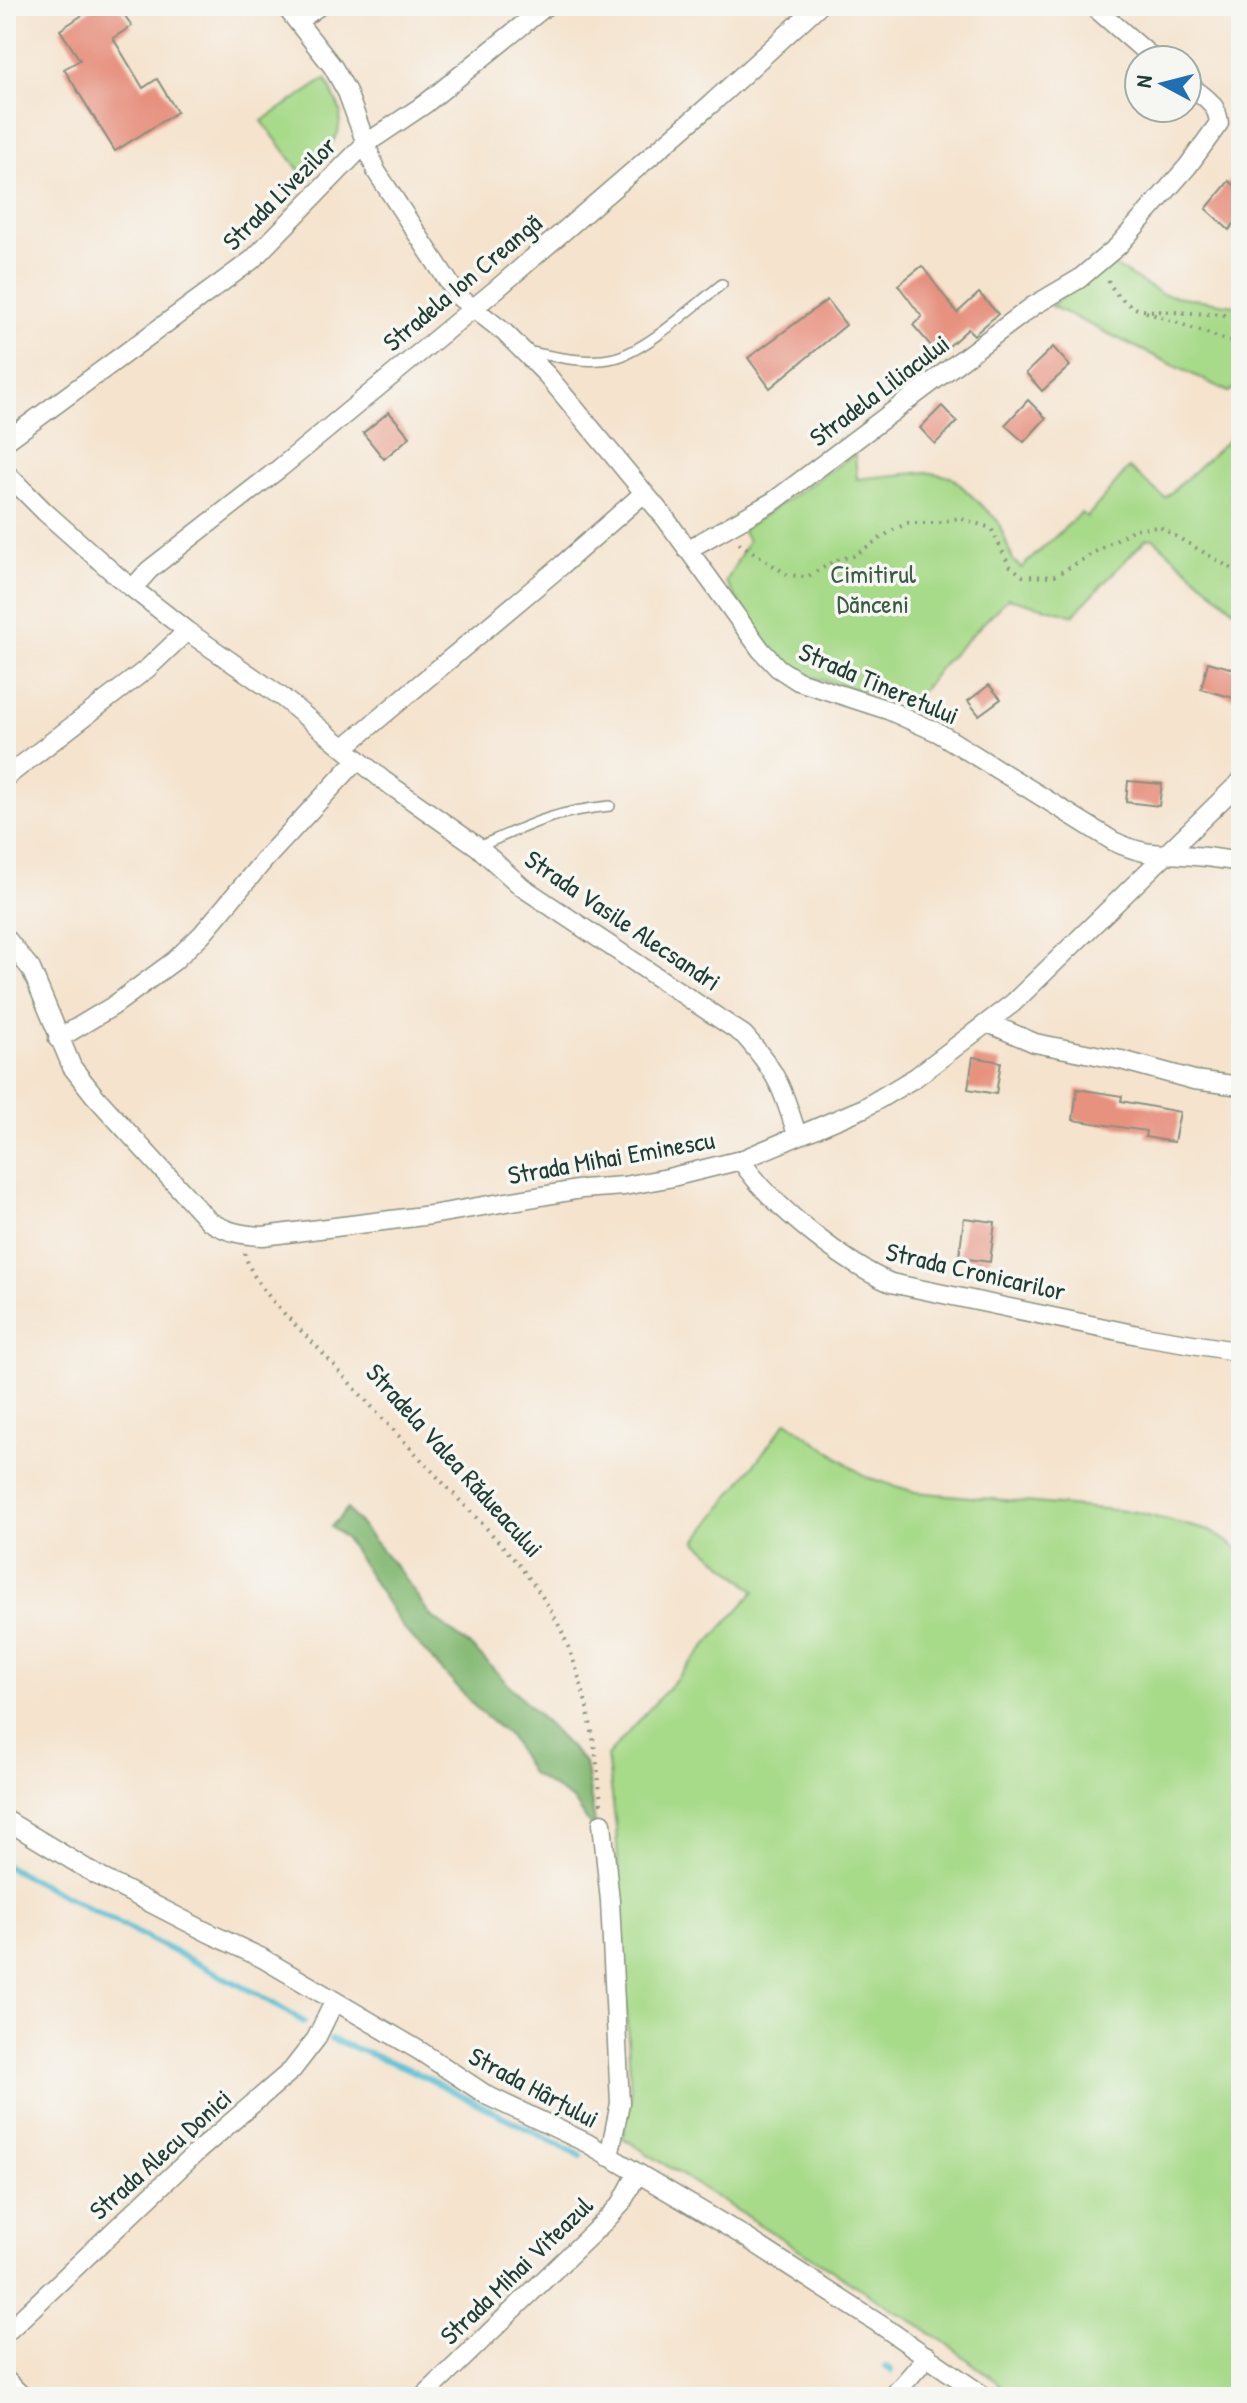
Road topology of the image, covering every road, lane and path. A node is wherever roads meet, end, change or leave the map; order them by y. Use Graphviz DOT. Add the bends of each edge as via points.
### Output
graph roads {
  1 [pos="285,6"];
  2 [pos="319,6"];
  3 [pos="546,6"];
  4 [pos="818,6"];
  5 [pos="1093,6"];
  6 [pos="298,21"];
  7 [pos="1137,44"];
  8 [pos="1203,96"];
  9 [pos="364,145"];
  10 [pos="1099,264"];
  11 [pos="722,284"];
  12 [pos="474,308"];
  13 [pos="1140,310"];
  14 [pos="1241,316"];
  15 [pos="1241,345"];
  16 [pos="523,351"];
  17 [pos="6,441"];
  18 [pos="6,473"];
  19 [pos="644,493"];
  20 [pos="726,530"];
  21 [pos="687,550"];
  22 [pos="1241,574"];
  23 [pos="133,588"];
  24 [pos="187,631"];
  25 [pos="351,753"];
  26 [pos="6,777"];
  27 [pos="1241,781"];
  28 [pos="610,806"];
  29 [pos="478,847"];
  30 [pos="1163,856"];
  31 [pos="1241,862"];
  32 [pos="6,938"];
  33 [pos="988,1023"];
  34 [pos="58,1039"];
  35 [pos="1241,1086"];
  36 [pos="797,1135"];
  37 [pos="741,1160"];
  38 [pos="242,1235"];
  39 [pos="1241,1352"];
  40 [pos="6,1820"];
  41 [pos="602,1823"];
  42 [pos="334,2002"];
  43 [pos="609,2157"];
  44 [pos="637,2174"];
  45 [pos="6,2333"];
  46 [pos="928,2356"];
  47 [pos="6,2380"];
  48 [pos="23,2397"];
  49 [pos="423,2397"];
  50 [pos="892,2397"];
  51 [pos="985,2397"];
  1 -- 6 [label="street, Strada Tineretului"];
  2 -- 6 [label="street"];
  3 -- 9 [label="street, Strada Livezilor" via="425,104"];
  4 -- 12 [label="street, Stradela Ion Creangă"];
  5 -- 7 [label="street"];
  6 -- 9 [label="street, Strada Tineretului" via="347,92"];
  8 -- 10 [label="street, Stradela Liliacului" via="1218,111 1219,123 1188,166"];
  9 -- 12 [label="street, Strada Tineretului" via="450,284"];
  9 -- 17 [label="street, Strada Livezilor" via="252,260"];
  10 -- 13 [label="path" via="1112,289"];
  10 -- 20 [label="street, Stradela Liliacului" via="1033,306 805,479"];
  11 -- 16 [label="lane" via="632,352 613,359"];
  12 -- 16 [label="street, Strada Tineretului"];
  12 -- 23 [label="street, Stradela Ion Creangă"];
  13 -- 14 [label="path"];
  13 -- 15 [label="path"];
  16 -- 19 [label="street, Strada Tineretului"];
  18 -- 23 [label="street, Strada Vasile Alecsandri"];
  19 -- 21 [label="street, Strada Tineretului"];
  19 -- 25 [label="street"];
  20 -- 21 [label="street, Stradela Liliacului"];
  20 -- 22 [label="path" via="775,569 807,577 908,523 959,518 991,528 1009,565 1023,576 1053,577 1134,529 1160,527"];
  21 -- 30 [label="street, Strada Tineretului" via="761,650 798,681 926,726 1113,841"];
  23 -- 24 [label="street, Strada Vasile Alecsandri"];
  24 -- 25 [label="street, Strada Vasile Alecsandri"];
  24 -- 26 [label="street" via="148,668"];
  25 -- 29 [label="street, Strada Vasile Alecsandri"];
  25 -- 34 [label="street" via="202,934 113,1006"];
  27 -- 30 [label="street, Strada Mihai Eminescu"];
  28 -- 29 [label="lane" via="534,821"];
  29 -- 36 [label="street, Strada Vasile Alecsandri" via="551,908 744,1035 781,1083"];
  30 -- 31 [label="street, Strada Tineretului"];
  30 -- 33 [label="street, Strada Mihai Eminescu"];
  32 -- 34 [label="street" via="31,969"];
  33 -- 35 [label="street" via="1035,1043"];
  33 -- 36 [label="street, Strada Mihai Eminescu" via="890,1094"];
  34 -- 38 [label="street" via="94,1095 209,1221"];
  36 -- 37 [label="street, Strada Mihai Eminescu"];
  37 -- 38 [label="street, Strada Mihai Eminescu" via="624,1186 415,1217"];
  37 -- 39 [label="street, Strada Cronicarilor" via="776,1202 851,1262 891,1283"];
  38 -- 41 [label="path, Stradela Valea Rădueacului" via="257,1281 496,1538 538,1593 564,1637 584,1694"];
  40 -- 42 [label="street, Strada Hârțului" via="100,1877 262,1958"];
  41 -- 43 [label="street" via="620,2103"];
  42 -- 43 [label="street, Strada Hârțului" via="488,2096"];
  42 -- 45 [label="street, Strada Alecu Donici" via="316,2039 292,2070 199,2150"];
  43 -- 44 [label="street, Strada Hârțului"];
  44 -- 46 [label="street, Strada Hârțului"];
  44 -- 49 [label="street, Strada Mihai Viteazul" via="606,2220"];
  46 -- 50 [label="street"];
  46 -- 51 [label="street, Strada Hârțului"];
  47 -- 48 [label="street"];
}
